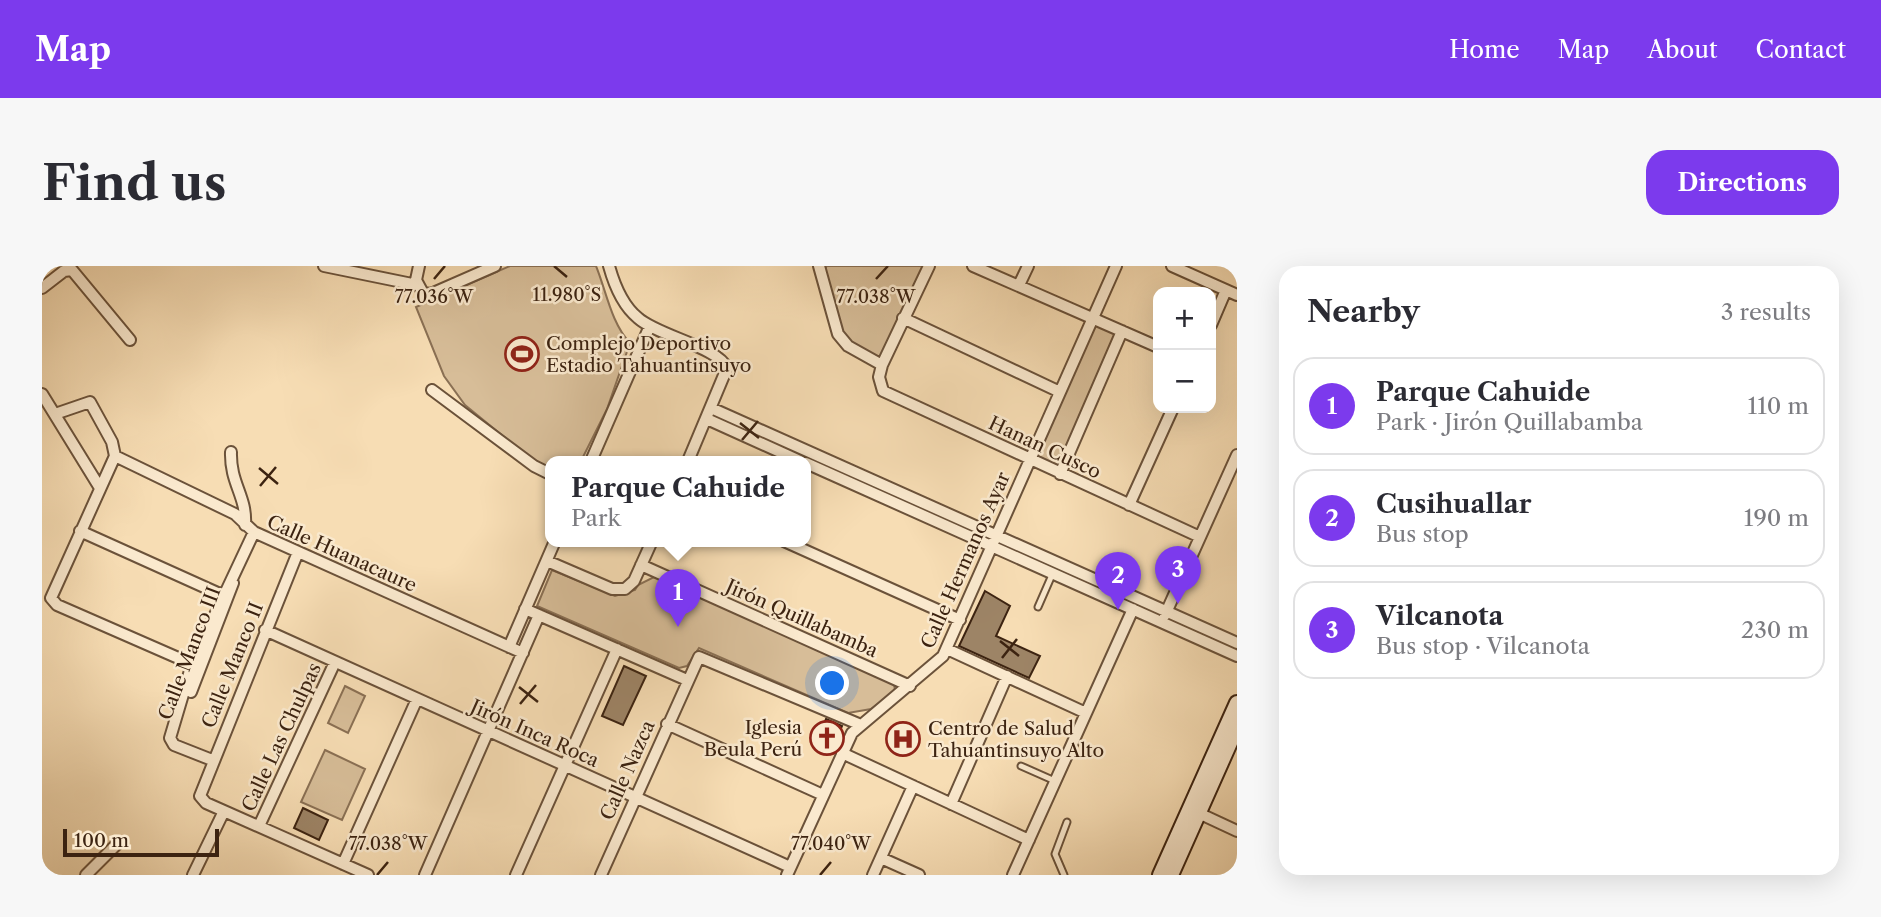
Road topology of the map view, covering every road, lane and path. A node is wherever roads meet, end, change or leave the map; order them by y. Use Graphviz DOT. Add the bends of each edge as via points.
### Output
graph roads {
  1 [pos="324,266"];
  2 [pos="419,266"];
  3 [pos="495,266"];
  4 [pos="609,266"];
  5 [pos="819,266"];
  6 [pos="929,266"];
  7 [pos="973,266"];
  8 [pos="1028,266"];
  9 [pos="1116,266"];
  10 [pos="1172,266"];
  11 [pos="417,285"];
  12 [pos="1019,285"];
  13 [pos="42,288"];
  14 [pos="1232,293"];
  15 [pos="1216,317"];
  16 [pos="903,318"];
  17 [pos="1093,318"];
  18 [pos="649,328"];
  19 [pos="1122,331"];
  20 [pos="130,340"];
  21 [pos="1153,345"];
  22 [pos="882,365"];
  23 [pos="432,390"];
  24 [pos="1060,392"];
  25 [pos="42,394"];
  26 [pos="709,413"];
  27 [pos="1171,413"];
  28 [pos="55,414"];
  29 [pos="231,452"];
  30 [pos="1237,455"];
  31 [pos="116,456"];
  32 [pos="593,456"];
  33 [pos="690,456"];
  34 [pos="791,456"];
  35 [pos="1030,460"];
  36 [pos="811,465"];
  37 [pos="545,472"];
  38 [pos="1060,474"];
  39 [pos="100,488"];
  40 [pos="1129,505"];
  41 [pos="250,528"];
  42 [pos="80,531"];
  43 [pos="997,534"];
  44 [pos="1200,537"];
  45 [pos="992,546"];
  46 [pos="553,547"];
  47 [pos="649,547"];
  48 [pos="797,547"];
  49 [pos="298,552"];
  50 [pos="547,561"];
  51 [pos="641,565"];
  52 [pos="1052,573"];
  53 [pos="236,574"];
  54 [pos="222,595"];
  55 [pos="46,597"];
  56 [pos="1038,607"];
  57 [pos="525,609"];
  58 [pos="1133,609"];
  59 [pos="1167,611"];
  60 [pos="539,615"];
  61 [pos="960,620"];
  62 [pos="1161,622"];
  63 [pos="265,631"];
  64 [pos="1237,643"];
  65 [pos="509,647"];
  66 [pos="617,649"];
  67 [pos="947,649"];
  68 [pos="523,653"];
  69 [pos="1237,656"];
  70 [pos="335,662"];
  71 [pos="192,664"];
  72 [pos="1007,676"];
  73 [pos="687,680"];
  74 [pos="910,686"];
  75 [pos="417,699"];
  76 [pos="1237,702"];
  77 [pos="1086,713"];
  78 [pos="667,724"];
  79 [pos="861,725"];
  80 [pos="1237,727"];
  81 [pos="488,731"];
  82 [pos="172,741"];
  83 [pos="1234,743"];
  84 [pos="842,753"];
  85 [pos="212,760"];
  86 [pos="565,765"];
  87 [pos="1021,766"];
  88 [pos="1055,781"];
  89 [pos="913,786"];
  90 [pos="823,795"];
  91 [pos="635,797"];
  92 [pos="951,804"];
  93 [pos="224,811"];
  94 [pos="1194,811"];
  95 [pos="1067,822"];
  96 [pos="259,827"];
  97 [pos="1237,831"];
  98 [pos="1029,839"];
  99 [pos="118,843"];
  100 [pos="881,858"];
  101 [pos="343,864"];
  102 [pos="788,871"];
  103 [pos="603,874"];
  104 [pos="86,875"];
  105 [pos="193,875"];
  106 [pos="369,875"];
  107 [pos="425,875"];
  108 [pos="516,875"];
  109 [pos="873,875"];
  110 [pos="919,875"];
  111 [pos="1013,875"];
  112 [pos="1064,875"];
  113 [pos="1160,875"];
  114 [pos="1171,875"];
  1 -- 11 [label="street"];
  2 -- 11 [label="street"];
  3 -- 11 [label="street" via="431,294"];
  4 -- 18 [label="street" via="626,305"];
  5 -- 22 [label="street" via="838,334 848,346"];
  6 -- 16 [label="street"];
  7 -- 12 [label="street"];
  8 -- 12 [label="street"];
  9 -- 17 [label="street, Calle Hermanos Ayar"];
  10 -- 14 [label="street"];
  12 -- 17 [label="street"];
  13 -- 20 [label="street" via="72,270"];
  14 -- 15 [label="street"];
  16 -- 22 [label="street"];
  16 -- 24 [label="street"];
  17 -- 19 [label="street"];
  17 -- 24 [label="street, Calle Hermanos Ayar"];
  18 -- 26 [label="street" via="725,363 726,374"];
  18 -- 32 [label="street"];
  19 -- 21 [label="street"];
  19 -- 38 [label="street"];
  22 -- 35 [label="street, Hanan Cusco" via="883,391"];
  23 -- 37 [label="street"];
  24 -- 35 [label="street, Calle Hermanos Ayar"];
  25 -- 28 [label="street"];
  26 -- 33 [label="street"];
  26 -- 34 [label="street"];
  26 -- 43 [label="street"];
  27 -- 40 [label="street"];
  28 -- 31 [label="street" via="90,402"];
  28 -- 39 [label="street"];
  29 -- 41 [label="street" via="230,472"];
  30 -- 44 [label="street"];
  31 -- 39 [label="street"];
  31 -- 41 [label="street, Calle Huanacaure" via="235,514"];
  35 -- 38 [label="street, Hanan Cusco"];
  35 -- 43 [label="street, Calle Hermanos Ayar"];
  36 -- 45 [label="street"];
  38 -- 40 [label="street, Hanan Cusco"];
  39 -- 42 [label="street"];
  40 -- 44 [label="street, Hanan Cusco"];
  41 -- 49 [label="street, Calle Huanacaure"];
  41 -- 53 [label="street, Calle Manco III"];
  42 -- 54 [label="street"];
  42 -- 55 [label="street"];
  43 -- 45 [label="street, Calle Hermanos Ayar"];
  43 -- 59 [label="street"];
  44 -- 59 [label="street"];
  45 -- 52 [label="street"];
  45 -- 61 [label="street, Calle Hermanos Ayar"];
  46 -- 50 [label="street"];
  47 -- 51 [label="street"];
  48 -- 61 [label="street"];
  49 -- 63 [label="street, Calle Manco II"];
  49 -- 65 [label="street, Calle Huanacaure"];
  50 -- 51 [label="street" via="619,590 630,586"];
  50 -- 57 [label="street"];
  51 -- 74 [label="street, Jirón Quillabamba"];
  52 -- 56 [label="lane"];
  52 -- 58 [label="street"];
  53 -- 54 [label="street, Calle Manco III"];
  53 -- 82 [label="street, Calle Manco III"];
  54 -- 71 [label="street, Calle Manco III"];
  55 -- 71 [label="street"];
  57 -- 60 [label="street"];
  57 -- 65 [label="street"];
  58 -- 62 [label="street"];
  58 -- 77 [label="street"];
  59 -- 62 [label="street"];
  59 -- 64 [label="street"];
  60 -- 66 [label="street"];
  60 -- 68 [label="street"];
  61 -- 67 [label="street, Calle Hermanos Ayar"];
  62 -- 69 [label="street"];
  63 -- 70 [label="street, Jirón Inca Roca"];
  63 -- 85 [label="street, Calle Manco II"];
  65 -- 68 [label="street, Calle Huanacaure"];
  66 -- 73 [label="street"];
  66 -- 86 [label="street"];
  67 -- 72 [label="street"];
  67 -- 74 [label="street, Calle Hermanos Ayar" via="940,662"];
  68 -- 81 [label="street"];
  70 -- 75 [label="street, Jirón Inca Roca"];
  70 -- 96 [label="street, Calle Las Chulpas"];
  71 -- 82 [label="street, Calle Manco III"];
  72 -- 77 [label="street"];
  72 -- 92 [label="street"];
  73 -- 78 [label="street, Calle Nazca"];
  73 -- 79 [label="street" via="695,661 704,657"];
  74 -- 79 [label="street, Calle Hermanos Ayar"];
  75 -- 81 [label="street, Jirón Inca Roca"];
  75 -- 101 [label="street"];
  76 -- 94 [label="street"];
  77 -- 88 [label="street"];
  78 -- 90 [label="street"];
  78 -- 91 [label="street, Calle Nazca"];
  79 -- 84 [label="street, Calle Hermanos Ayar"];
  80 -- 83 [label="street"];
  81 -- 86 [label="street, Jirón Inca Roca"];
  81 -- 107 [label="street"];
  82 -- 85 [label="street"];
  83 -- 94 [label="street"];
  84 -- 89 [label="street"];
  84 -- 90 [label="street, Calle Hermanos Ayar"];
  85 -- 93 [label="street, Calle Manco II" via="199,791 202,800"];
  86 -- 91 [label="street, Jirón Inca Roca"];
  86 -- 108 [label="street"];
  87 -- 88 [label="lane"];
  88 -- 98 [label="street"];
  89 -- 92 [label="street"];
  89 -- 100 [label="street"];
  90 -- 102 [label="street, Calle Hermanos Ayar"];
  91 -- 102 [label="street, Jirón Inca Roca"];
  91 -- 103 [label="street, Calle Nazca"];
  92 -- 98 [label="street"];
  93 -- 96 [label="street"];
  93 -- 105 [label="street"];
  94 -- 97 [label="street"];
  94 -- 113 [label="street"];
  94 -- 114 [label="street"];
  95 -- 112 [label="lane" via="1055,854"];
  96 -- 101 [label="street"];
  98 -- 111 [label="street"];
  99 -- 104 [label="street"];
  100 -- 109 [label="street"];
  100 -- 110 [label="street"];
  101 -- 106 [label="street"];
}
